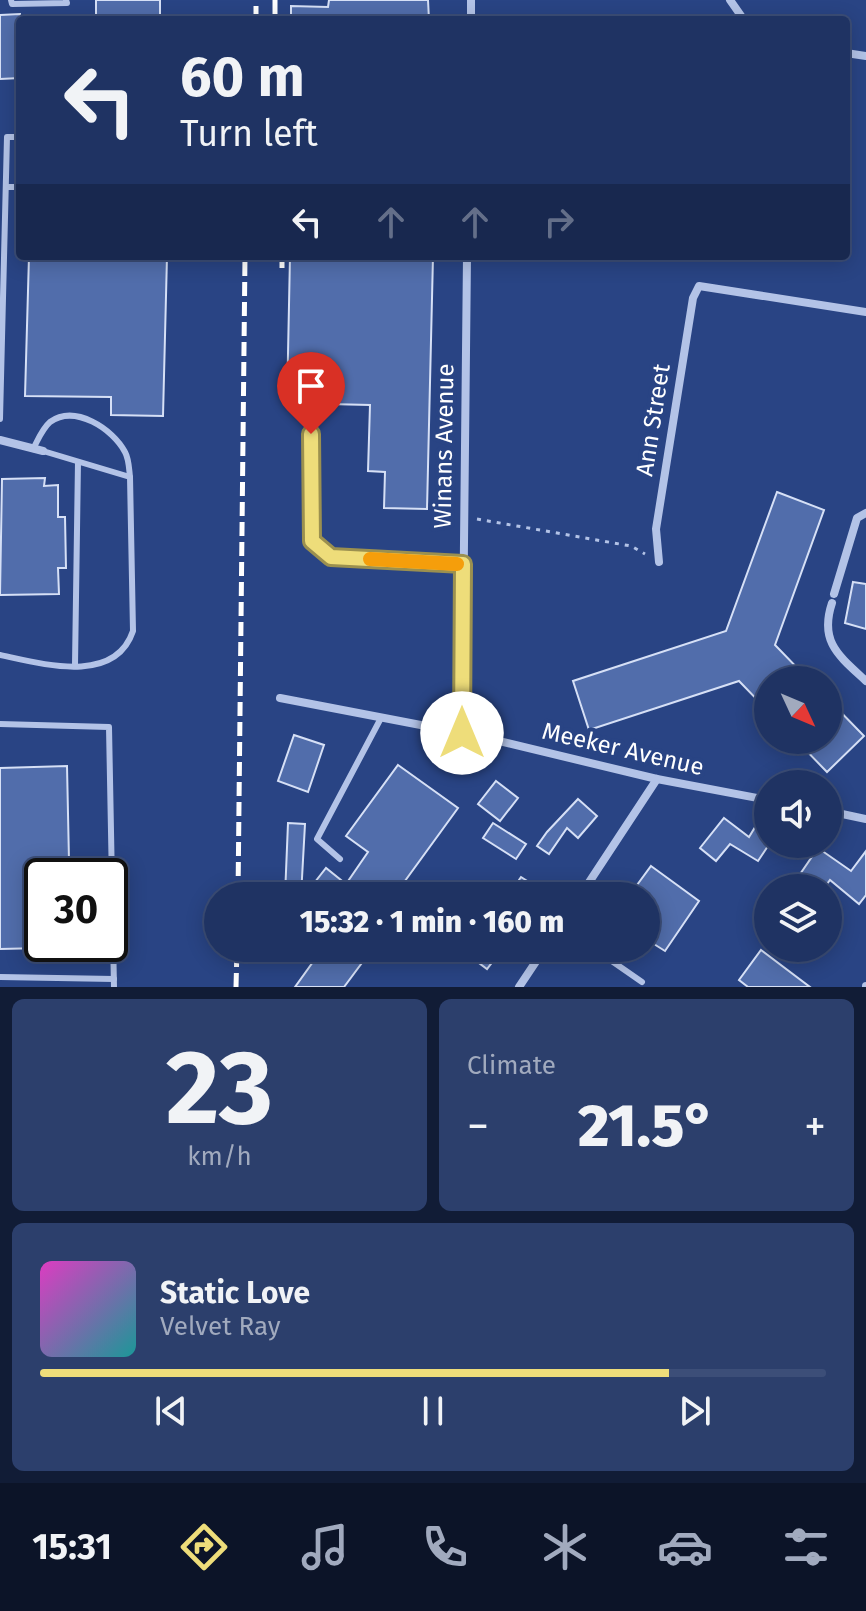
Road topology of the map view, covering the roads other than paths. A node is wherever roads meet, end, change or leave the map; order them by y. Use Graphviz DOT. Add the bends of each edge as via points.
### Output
graph roads {
  1 [pos="11,0"];
  2 [pos="66,0"];
  3 [pos="16,137"];
  4 [pos="6,187"];
  5 [pos="16,187"];
  6 [pos="467,260"];
  7 [pos="866,312"];
  8 [pos="0,419"];
  9 [pos="311,434"];
  10 [pos="0,440"];
  11 [pos="38,450"];
  12 [pos="78,462"];
  13 [pos="130,477"];
  14 [pos="866,513"];
  15 [pos="659,562"];
  16 [pos="463,564"];
  17 [pos="0,655"];
  18 [pos="75,665"];
  19 [pos="866,681"];
  20 [pos="280,698"];
  21 [pos="381,718"];
  22 [pos="0,724"];
  23 [pos="462,733"];
  24 [pos="657,779"];
  25 [pos="754,797"];
  26 [pos="842,814"];
  27 [pos="866,819"];
  28 [pos="340,859"];
  29 [pos="589,882"];
  30 [pos="536,962"];
  31 [pos="613,962"];
  32 [pos="0,977"];
  33 [pos="642,982"];
  34 [pos="114,983"];
  35 [pos="519,987"];
  1 -- 2 [label="lane"];
  3 -- 4 [label="lane" via="7,137"];
  4 -- 5 [label="lane"];
  4 -- 8 [label="lane"];
  6 -- 16 [label="street, Winans Avenue"];
  7 -- 15 [label="street, Ann Street" via="699,286 656,529"];
  9 -- 16 [label="lane" via="312,541 331,557"];
  10 -- 11 [label="street"];
  11 -- 12 [label="lane"];
  11 -- 13 [label="lane" via="43,429 52,421 81,418 113,435 126,454"];
  12 -- 13 [label="lane"];
  12 -- 18 [label="lane"];
  13 -- 18 [label="lane" via="133,631 129,644 110,662"];
  14 -- 19 [label="street" via="857,518 827,617 836,653"];
  16 -- 23 [label="street, Winans Avenue"];
  17 -- 18 [label="lane"];
  20 -- 21 [label="street, Meeker Avenue"];
  21 -- 23 [label="street, Meeker Avenue"];
  21 -- 28 [label="lane" via="317,839"];
  22 -- 34 [label="lane" via="109,727"];
  23 -- 24 [label="street, Meeker Avenue"];
  24 -- 25 [label="street, Meeker Avenue"];
  24 -- 29 [label="street"];
  26 -- 27 [label="street"];
  30 -- 35 [label="street"];
  31 -- 33 [label="lane"];
  32 -- 34 [label="lane"];
}
